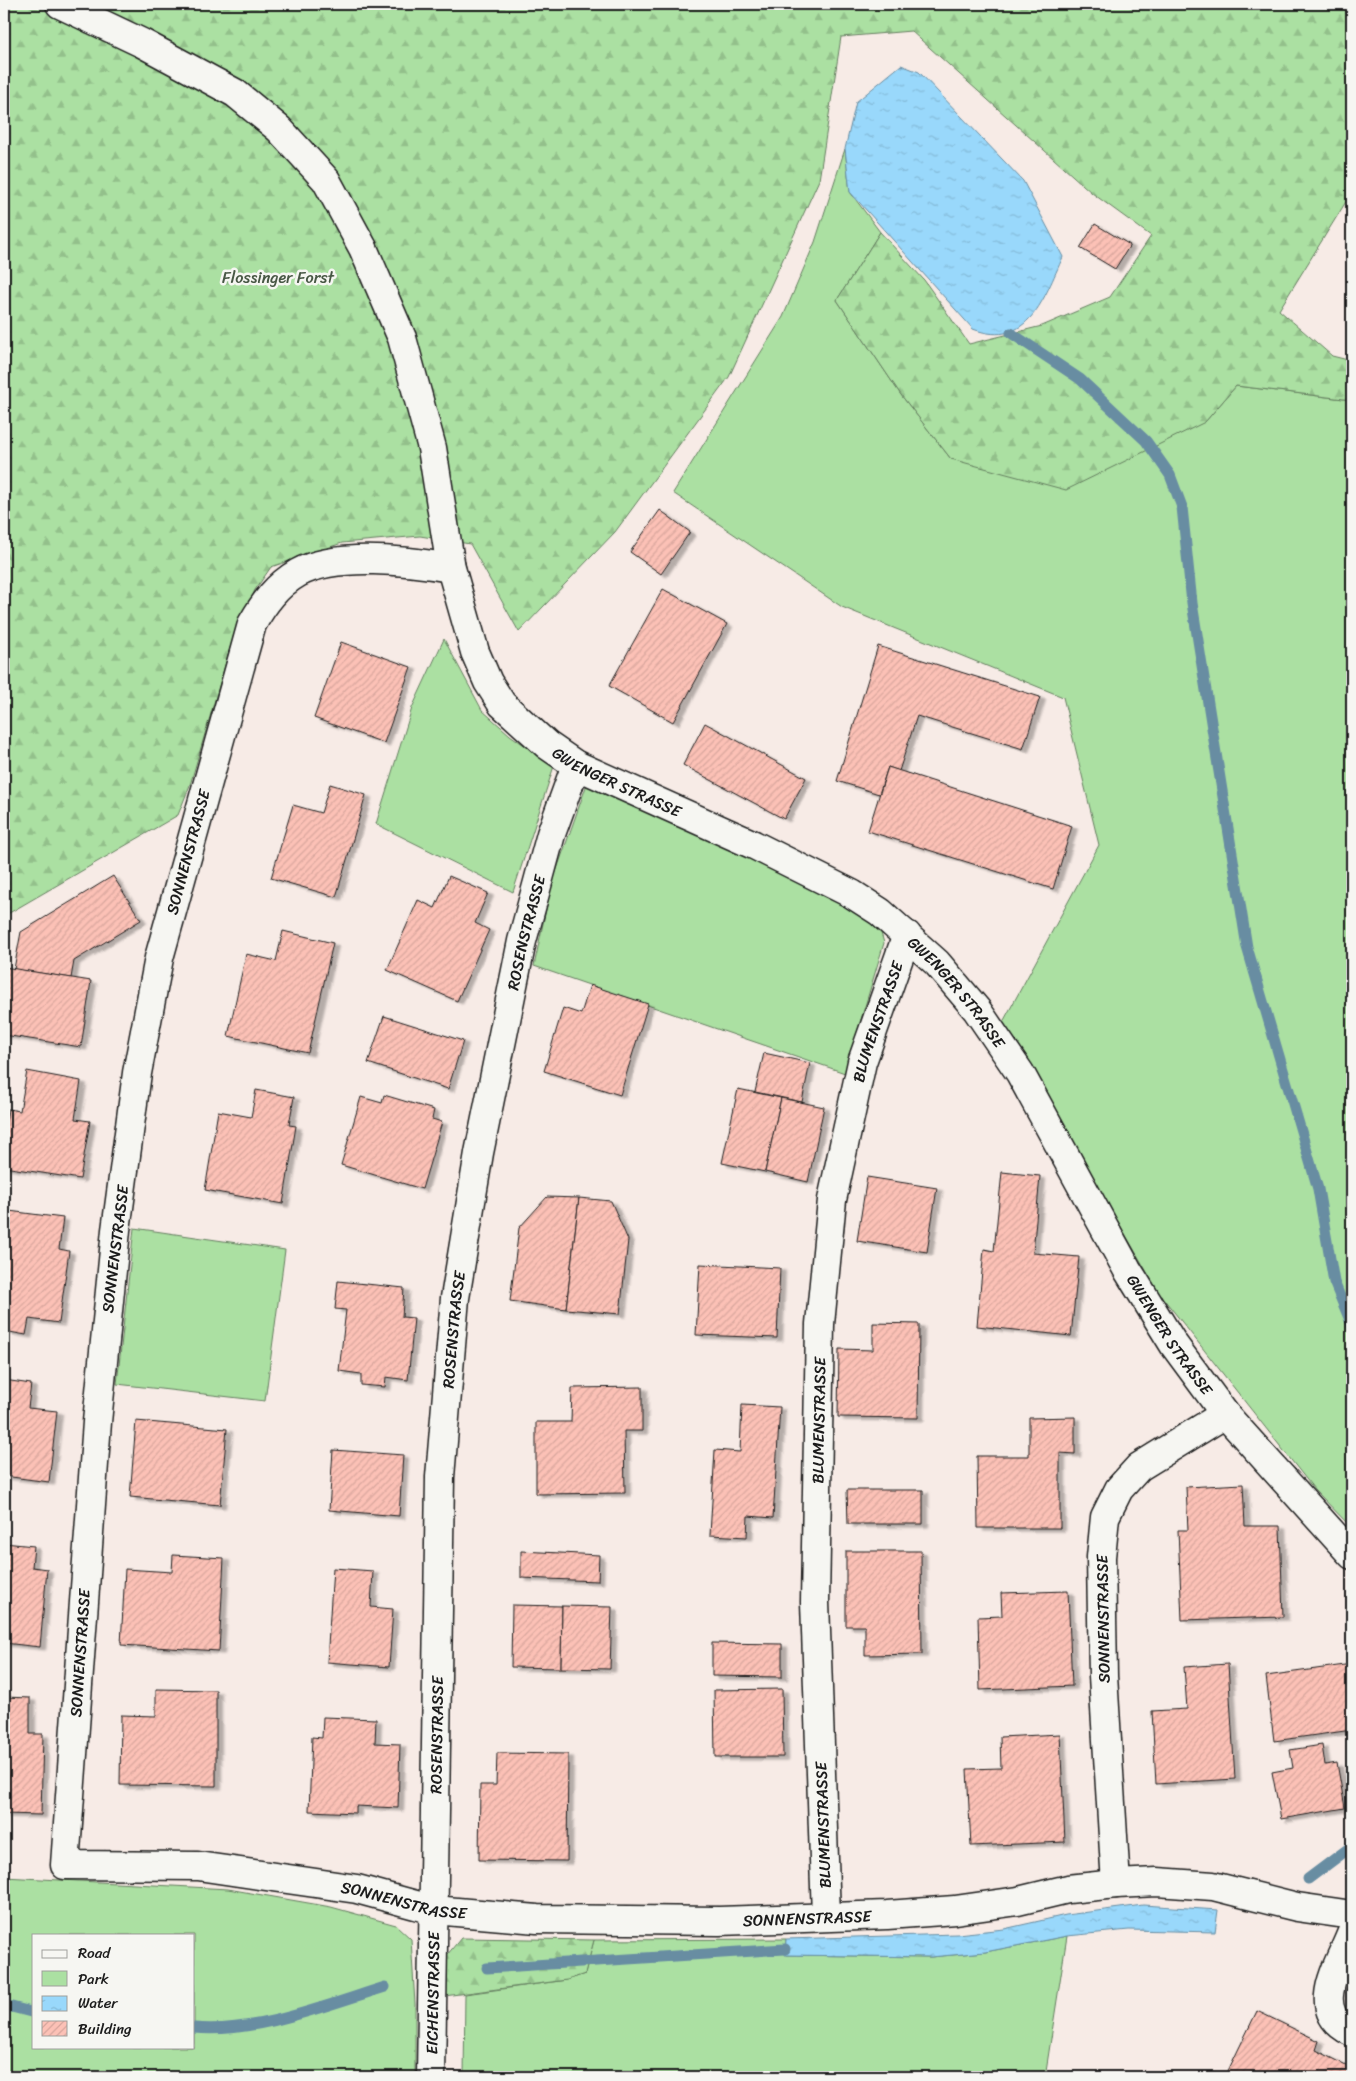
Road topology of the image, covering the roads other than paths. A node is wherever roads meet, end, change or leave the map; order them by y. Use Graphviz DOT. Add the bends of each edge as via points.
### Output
graph roads {
  1 [pos="60,4"];
  2 [pos="451,568"];
  3 [pos="576,765"];
  4 [pos="907,935"];
  5 [pos="1225,1414"];
  6 [pos="1352,1554"];
  7 [pos="1116,1884"];
  8 [pos="434,1910"];
  9 [pos="1352,1915"];
  10 [pos="826,1916"];
  11 [pos="1352,1932"];
  12 [pos="1352,2032"];
  13 [pos="431,2077"];
  1 -- 2 [label="street, GWENGER STRASSE" via="142,42 235,93 280,129 326,180 362,248 402,338 432,448"];
  2 -- 3 [label="street, GWENGER STRASSE" via="475,652 488,682 502,704 522,724"];
  2 -- 8 [label="street, SONNENSTRASSE" via="388,560 316,566 299,572 279,586 252,624 159,958 138,1072 116,1230 98,1412 65,1865 198,1866 357,1889"];
  3 -- 4 [label="street, GWENGER STRASSE" via="826,880 880,912"];
  3 -- 8 [label="street, ROSENSTRASSE" via="551,834 522,941 479,1153 455,1298 440,1476"];
  4 -- 5 [label="street, GWENGER STRASSE" via="977,1010 1020,1073 1127,1269 1174,1345"];
  4 -- 10 [label="street, BLUMENSTRASSE" via="862,1062 832,1200 820,1324 815,1602"];
  5 -- 6 [label="street, GWENGER STRASSE"];
  5 -- 7 [label="street, SONNENSTRASSE" via="1139,1467 1119,1489 1105,1517 1101,1556 1103,1676"];
  7 -- 9 [label="street, SONNENSTRASSE" via="1189,1883 1213,1886 1297,1907"];
  7 -- 10 [label="street, SONNENSTRASSE" via="955,1910"];
  8 -- 10 [label="street, SONNENSTRASSE" via="537,1919 611,1921"];
  8 -- 13 [label="street, EICHENSTRASSE"];
  11 -- 12 [label="street" via="1328,1992 1328,2008 1333,2018"];
}
